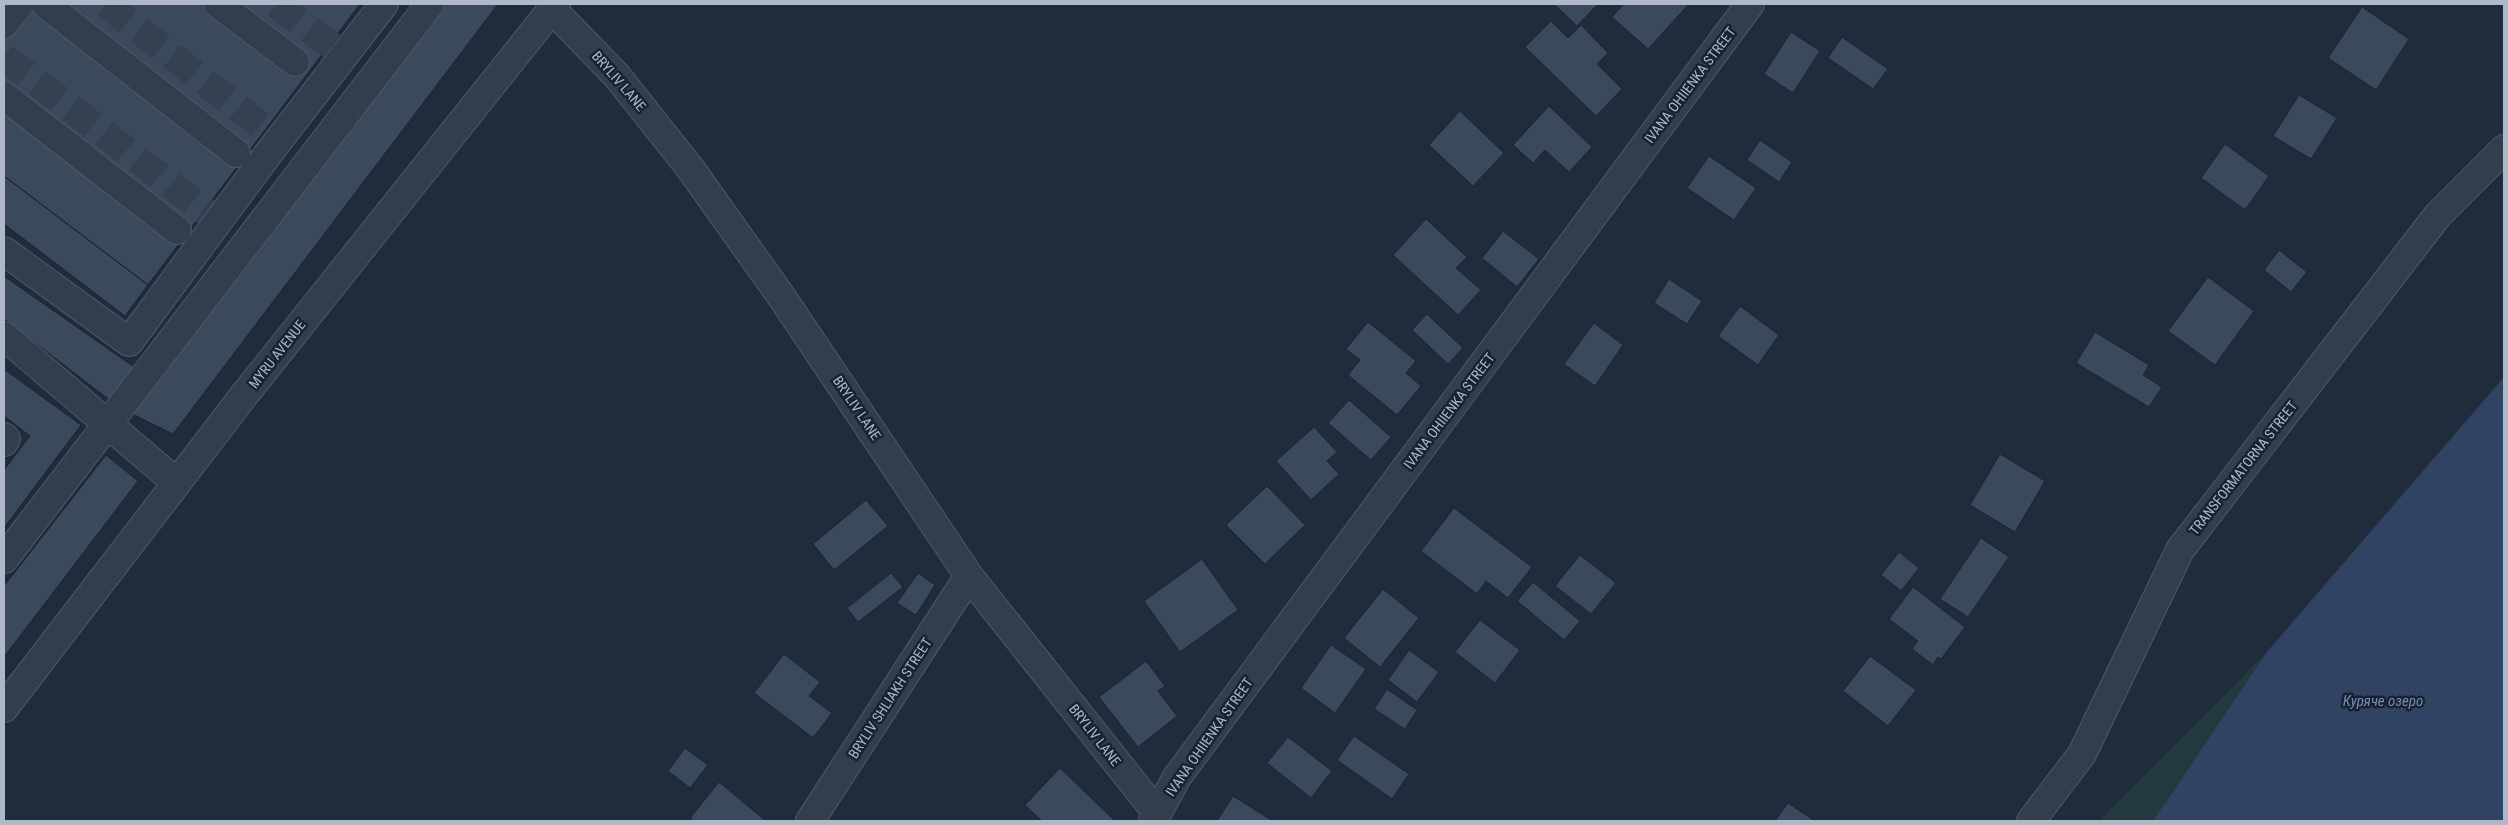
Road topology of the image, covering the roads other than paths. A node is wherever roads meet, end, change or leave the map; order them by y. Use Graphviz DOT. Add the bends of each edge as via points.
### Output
graph roads {
  1 [pos="20,4"];
  2 [pos="45,4"];
  3 [pos="218,4"];
  4 [pos="384,4"];
  5 [pos="430,4"];
  6 [pos="1750,4"];
  7 [pos="554,6"];
  8 [pos="4,24"];
  9 [pos="295,62"];
  10 [pos="4,96"];
  11 [pos="2504,149"];
  12 [pos="236,153"];
  13 [pos="176,230"];
  14 [pos="4,251"];
  15 [pos="4,336"];
  16 [pos="105,424"];
  17 [pos="4,437"];
  18 [pos="4,442"];
  19 [pos="177,483"];
  20 [pos="4,559"];
  21 [pos="969,576"];
  22 [pos="4,708"];
  23 [pos="1155,817"];
  24 [pos="810,821"];
  25 [pos="2031,821"];
  1 -- 8 [label="street"];
  2 -- 12 [label="street"];
  3 -- 9 [label="street"];
  4 -- 14 [label="street" via="129,342"];
  5 -- 16 [label="street"];
  6 -- 23 [label="street, IVANA OHIIENKA STREET" via="1177,777"];
  7 -- 19 [label="street, MYRU AVENUE"];
  7 -- 21 [label="street, BRYLIV LANE" via="690,168 781,296"];
  10 -- 13 [label="street"];
  11 -- 25 [label="street, TRANSFORMATORNA STREET" via="2438,215 2180,550 2082,754"];
  15 -- 16 [label="street"];
  16 -- 19 [label="street"];
  16 -- 20 [label="street"];
  17 -- 18 [label="street"];
  19 -- 22 [label="street, MYRU AVENUE"];
  21 -- 23 [label="street, BRYLIV LANE"];
  21 -- 24 [label="street, BRYLIV SHLIAKH STREET"];
}
